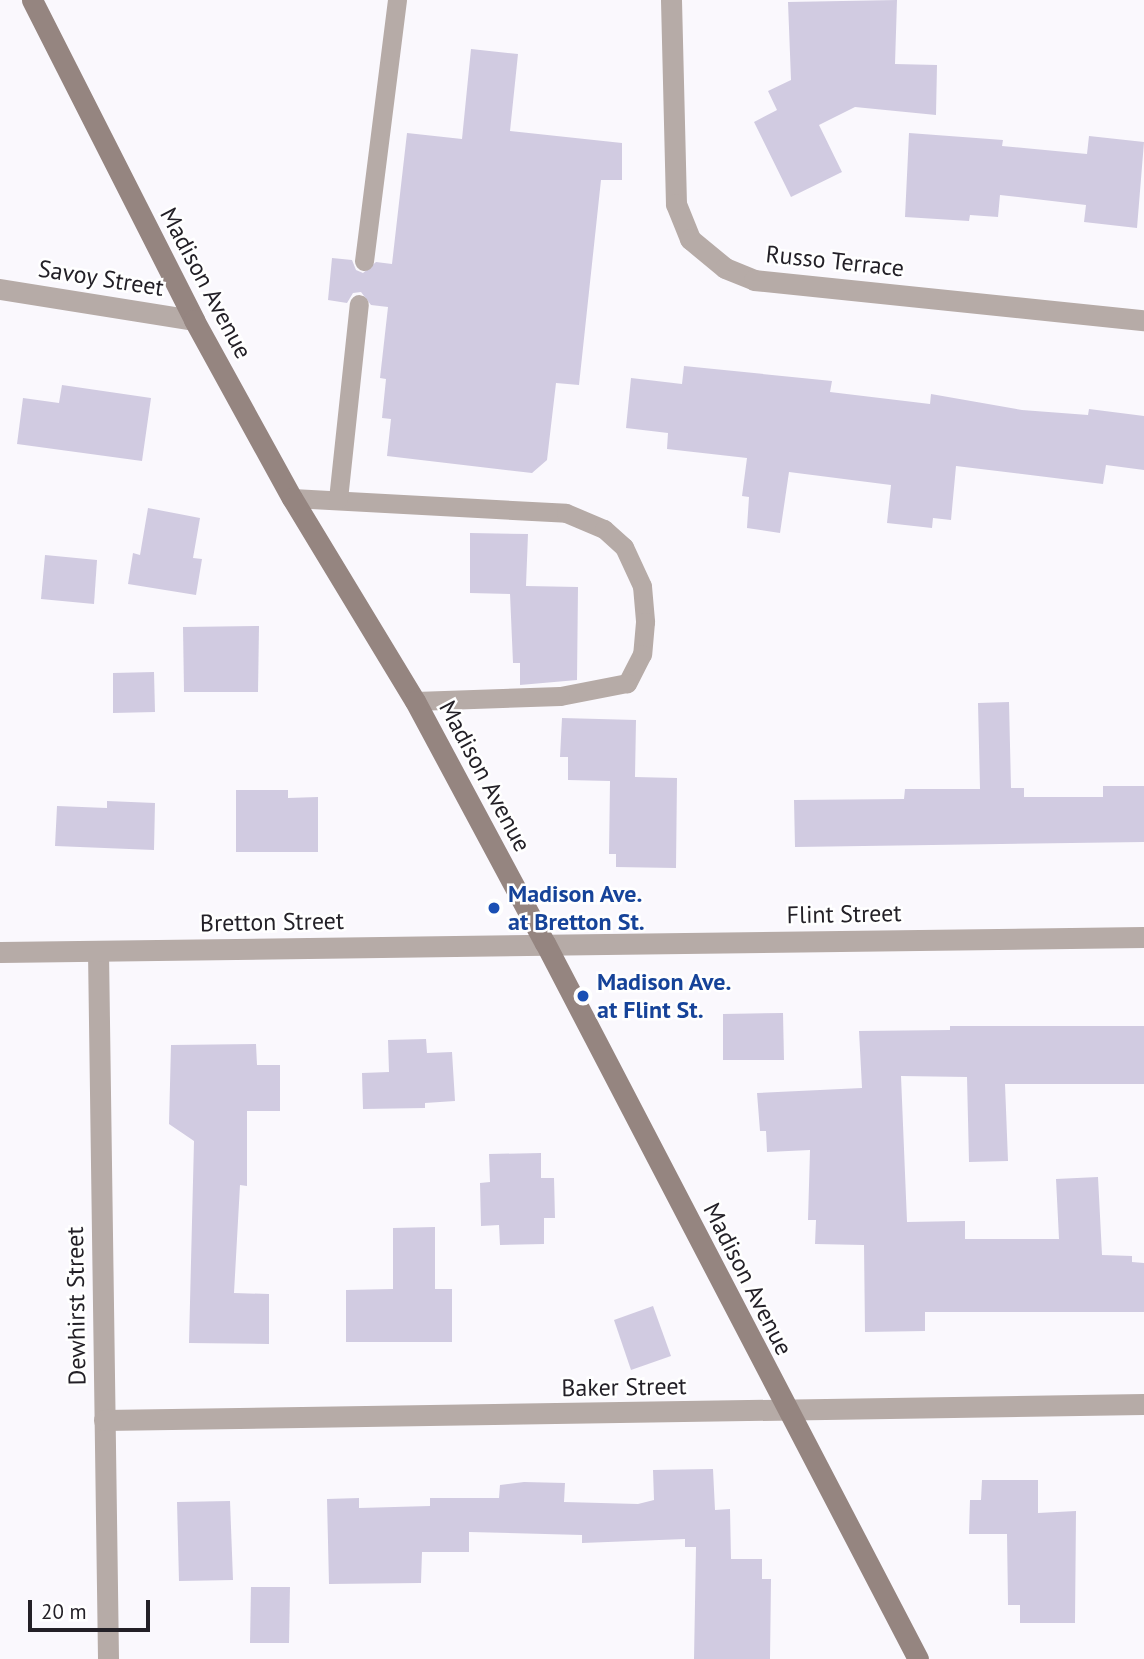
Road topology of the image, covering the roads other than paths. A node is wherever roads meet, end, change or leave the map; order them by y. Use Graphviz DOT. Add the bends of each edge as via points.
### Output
graph roads {
  1 [pos="32,0"];
  2 [pos="397,0"];
  3 [pos="671,0"];
  4 [pos="364,261"];
  5 [pos="0,289"];
  6 [pos="359,304"];
  7 [pos="194,320"];
  8 [pos="1144,320"];
  9 [pos="292,498"];
  10 [pos="338,499"];
  11 [pos="415,701"];
  12 [pos="1144,937"];
  13 [pos="545,943"];
  14 [pos="98,951"];
  15 [pos="0,952"];
  16 [pos="1144,1404"];
  17 [pos="786,1411"];
  18 [pos="104,1420"];
  19 [pos="108,1659"];
  20 [pos="918,1659"];
  1 -- 7 [label="main road, Madison Avenue"];
  2 -- 4 [label="lane"];
  3 -- 8 [label="street, Russo Terrace" via="676,204 690,239 725,268 754,279"];
  5 -- 7 [label="street, Savoy Street"];
  6 -- 10 [label="lane"];
  7 -- 9 [label="main road, Madison Avenue"];
  9 -- 10 [label="lane"];
  9 -- 11 [label="main road, Madison Avenue"];
  10 -- 11 [label="lane" via="566,513 604,529 624,547 642,586 642,654 627,683 560,696"];
  11 -- 13 [label="main road, Madison Avenue"];
  12 -- 13 [label="street, Flint Street"];
  13 -- 14 [label="street, Bretton Street"];
  13 -- 17 [label="main road, Madison Avenue"];
  14 -- 15 [label="street, Bretton Street"];
  14 -- 18 [label="street, Dewhirst Street"];
  16 -- 17 [label="street, Baker Street"];
  17 -- 18 [label="street, Baker Street"];
  17 -- 20 [label="main road, Madison Avenue"];
  18 -- 19 [label="street, Dewhirst Street"];
}
